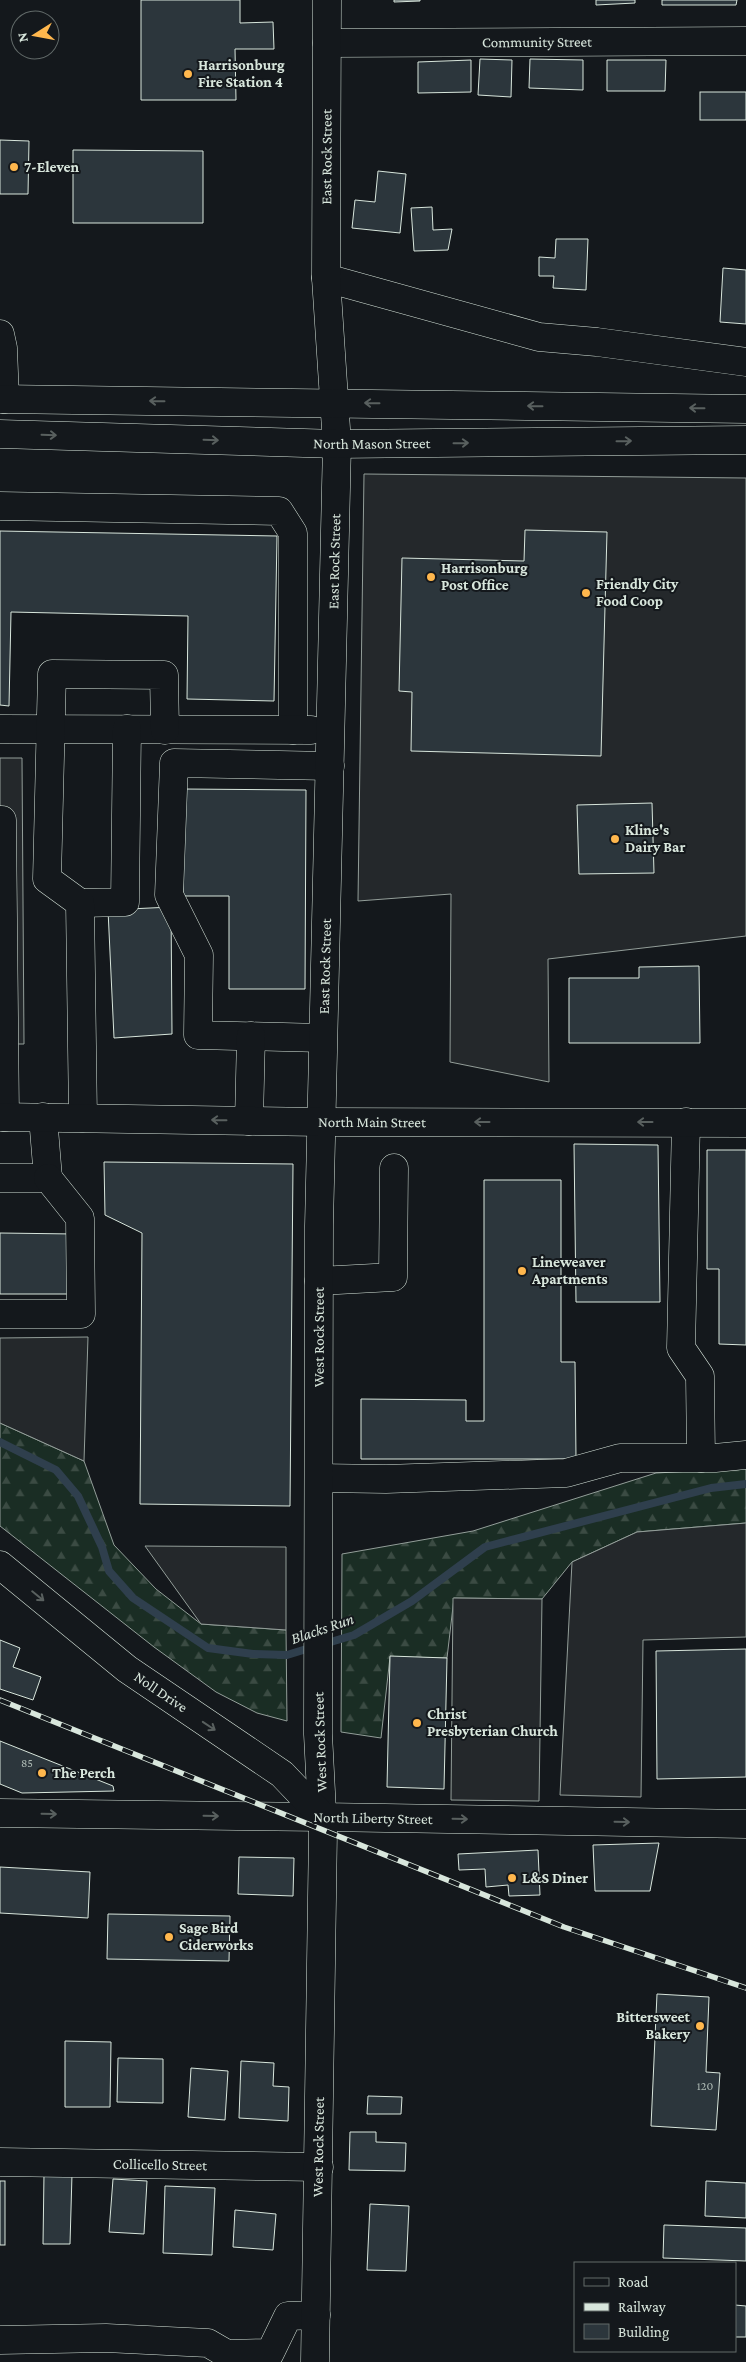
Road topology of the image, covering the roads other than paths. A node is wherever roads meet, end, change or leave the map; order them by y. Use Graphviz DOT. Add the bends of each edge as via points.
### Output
graph roads {
  1 [pos="327,0"];
  2 [pos="746,41"];
  3 [pos="327,43"];
  4 [pos="326,278"];
  5 [pos="0,334"];
  6 [pos="746,362"];
  7 [pos="2,399"];
  8 [pos="335,403"];
  9 [pos="746,409"];
  10 [pos="0,434"];
  11 [pos="746,440"];
  12 [pos="337,444"];
  13 [pos="0,506"];
  14 [pos="0,729"];
  15 [pos="50,729"];
  16 [pos="127,729"];
  17 [pos="165,730"];
  18 [pos="293,730"];
  19 [pos="331,730"];
  20 [pos="330,766"];
  21 [pos="0,820"];
  22 [pos="80,903"];
  23 [pos="251,1036"];
  24 [pos="322,1038"];
  25 [pos="2,1117"];
  26 [pos="43,1118"];
  27 [pos="83,1118"];
  28 [pos="249,1121"];
  29 [pos="320,1122"];
  30 [pos="686,1122"];
  31 [pos="746,1123"];
  32 [pos="394,1168"];
  33 [pos="0,1178"];
  34 [pos="48,1178"];
  35 [pos="319,1281"];
  36 [pos="0,1314"];
  37 [pos="746,1454"];
  38 [pos="701,1458"];
  39 [pos="319,1478"];
  40 [pos="0,1566"];
  41 [pos="0,1813"];
  42 [pos="324,1817"];
  43 [pos="746,1824"];
  44 [pos="0,2162"];
  45 [pos="319,2166"];
  46 [pos="316,2315"];
  47 [pos="0,2340"];
  48 [pos="315,2362"];
  1 -- 3 [label="street, East Rock Street"];
  2 -- 3 [label="street, Community Street"];
  3 -- 4 [label="street, East Rock Street"];
  4 -- 6 [label="street" via="540,337"];
  4 -- 8 [label="street, East Rock Street"];
  5 -- 7 [label="street" via="3,348"];
  8 -- 7 [label="street, one-way"];
  9 -- 8 [label="street, one-way"];
  8 -- 12 [label="street, East Rock Street"];
  10 -- 12 [label="street, North Mason Street, one-way"];
  12 -- 11 [label="street, North Mason Street, one-way"];
  12 -- 19 [label="street, East Rock Street"];
  13 -- 18 [label="street" via="279,511 293,533"];
  14 -- 15 [label="street"];
  15 -- 16 [label="street"];
  15 -- 17 [label="street" via="52,674 164,675"];
  15 -- 22 [label="street" via="47,879"];
  16 -- 17 [label="street"];
  16 -- 22 [label="street" via="125,902"];
  17 -- 18 [label="street"];
  18 -- 19 [label="street"];
  19 -- 20 [label="street, East Rock Street"];
  20 -- 23 [label="street" via="174,763 168,895 199,955 198,1035"];
  20 -- 24 [label="street, East Rock Street"];
  21 -- 25 [label="street"];
  22 -- 27 [label="street"];
  23 -- 24 [label="street"];
  23 -- 28 [label="street"];
  24 -- 29 [label="street, East Rock Street"];
  25 -- 26 [label="street, North Main Street"];
  26 -- 27 [label="street, North Main Street"];
  26 -- 34 [label="street"];
  28 -- 27 [label="street, North Main Street, one-way"];
  28 -- 29 [label="street, North Main Street"];
  30 -- 29 [label="street, North Main Street, one-way"];
  29 -- 35 [label="street, West Rock Street"];
  30 -- 31 [label="street, North Main Street"];
  30 -- 38 [label="street" via="681,1348 700,1376"];
  32 -- 35 [label="street" via="393,1277"];
  33 -- 34 [label="street"];
  34 -- 36 [label="street" via="80,1218 80,1314"];
  35 -- 39 [label="street, West Rock Street"];
  37 -- 38 [label="street"];
  38 -- 39 [label="street" via="620,1458 566,1473"];
  39 -- 42 [label="street, West Rock Street" via="318,1734"];
  40 -- 42 [label="street, Noll Drive, one-way" via="127,1669 282,1774"];
  41 -- 42 [label="street, North Liberty Street, one-way"];
  42 -- 43 [label="street, North Liberty Street, one-way"];
  42 -- 45 [label="street, West Rock Street"];
  44 -- 45 [label="street, Collicello Street"];
  45 -- 46 [label="street, West Rock Street"];
  46 -- 47 [label="street" via="288,2316 270,2353 228,2354 208,2343 171,2341 106,2338"];
  46 -- 48 [label="street, West Rock Street"];
}
